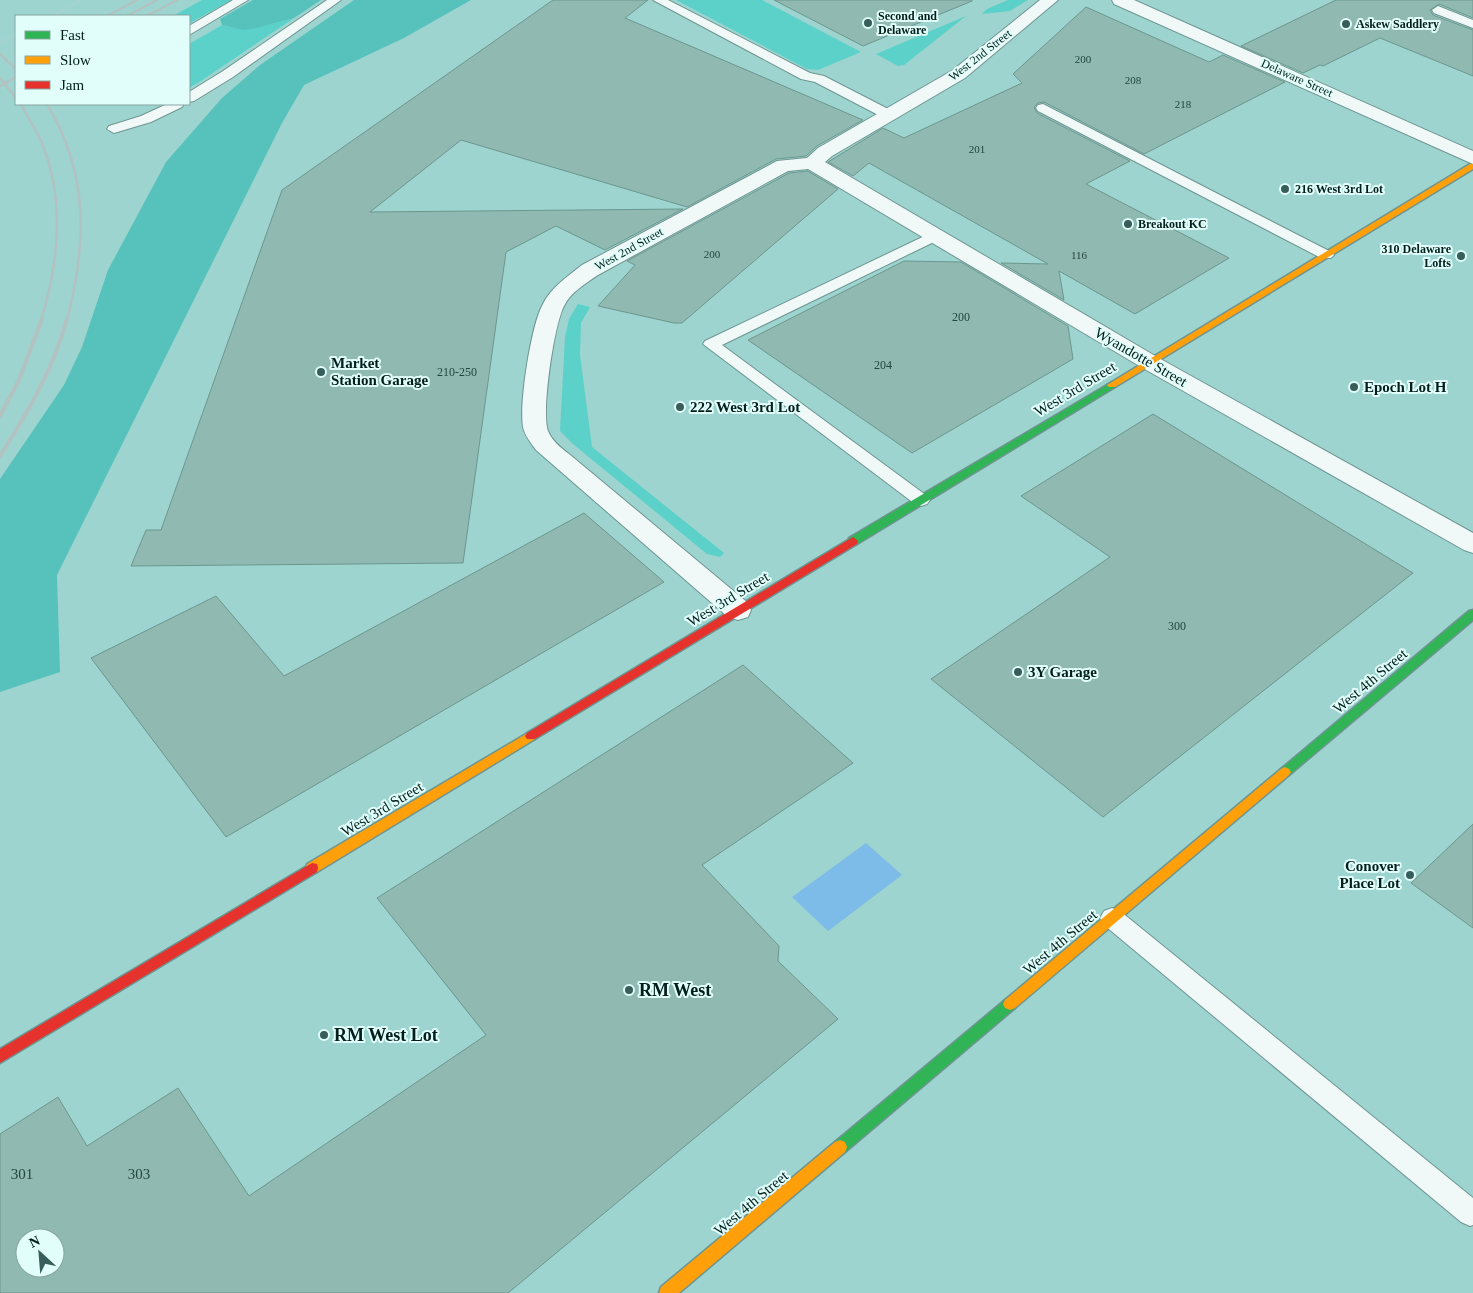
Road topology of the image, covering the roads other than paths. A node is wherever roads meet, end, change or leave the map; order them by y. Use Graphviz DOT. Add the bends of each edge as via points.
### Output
graph roads {
  1 [pos="242,0"];
  2 [pos="335,0"];
  3 [pos="659,0"];
  4 [pos="1050,0"];
  5 [pos="1120,0"];
  6 [pos="1438,10"];
  7 [pos="1473,24"];
  8 [pos="190,30"];
  9 [pos="190,97"];
  10 [pos="175,105"];
  11 [pos="1043,108"];
  12 [pos="889,115"];
  13 [pos="114,129"];
  14 [pos="1473,158"];
  15 [pos="812,163"];
  16 [pos="1473,166"];
  17 [pos="935,236"];
  18 [pos="1326,255"];
  19 [pos="1149,362"];
  20 [pos="921,500"];
  21 [pos="1473,544"];
  22 [pos="738,610"];
  23 [pos="1473,614"];
  24 [pos="1112,918"];
  25 [pos="0,1057"];
  26 [pos="1470,1213"];
  27 [pos="667,1293"];
  1 -- 8 [label="lane"];
  2 -- 9 [label="lane"];
  3 -- 12 [label="lane"];
  4 -- 12 [label="street, West 2nd Street" via="959,74"];
  5 -- 14 [label="street, Delaware Street"];
  6 -- 7 [label="lane"];
  10 -- 13 [label="lane"];
  11 -- 18 [label="lane"];
  12 -- 15 [label="street, West 2nd Street"];
  15 -- 17 [label="street, Wyandotte Street"];
  15 -- 22 [label="street, West 2nd Street" via="784,165 590,270 565,291 549,313 534,410 535,428 540,438 560,460"];
  16 -- 18 [label="street, West 3rd Street"];
  17 -- 19 [label="street, Wyandotte Street"];
  17 -- 20 [label="lane" via="711,344"];
  18 -- 19 [label="street, West 3rd Street"];
  19 -- 20 [label="street, West 3rd Street"];
  19 -- 21 [label="street, Wyandotte Street"];
  20 -- 22 [label="street, West 3rd Street"];
  22 -- 25 [label="street, West 3rd Street"];
  23 -- 24 [label="street, West 4th Street"];
  24 -- 26 [label="lane"];
  24 -- 27 [label="street, West 4th Street"];
}
